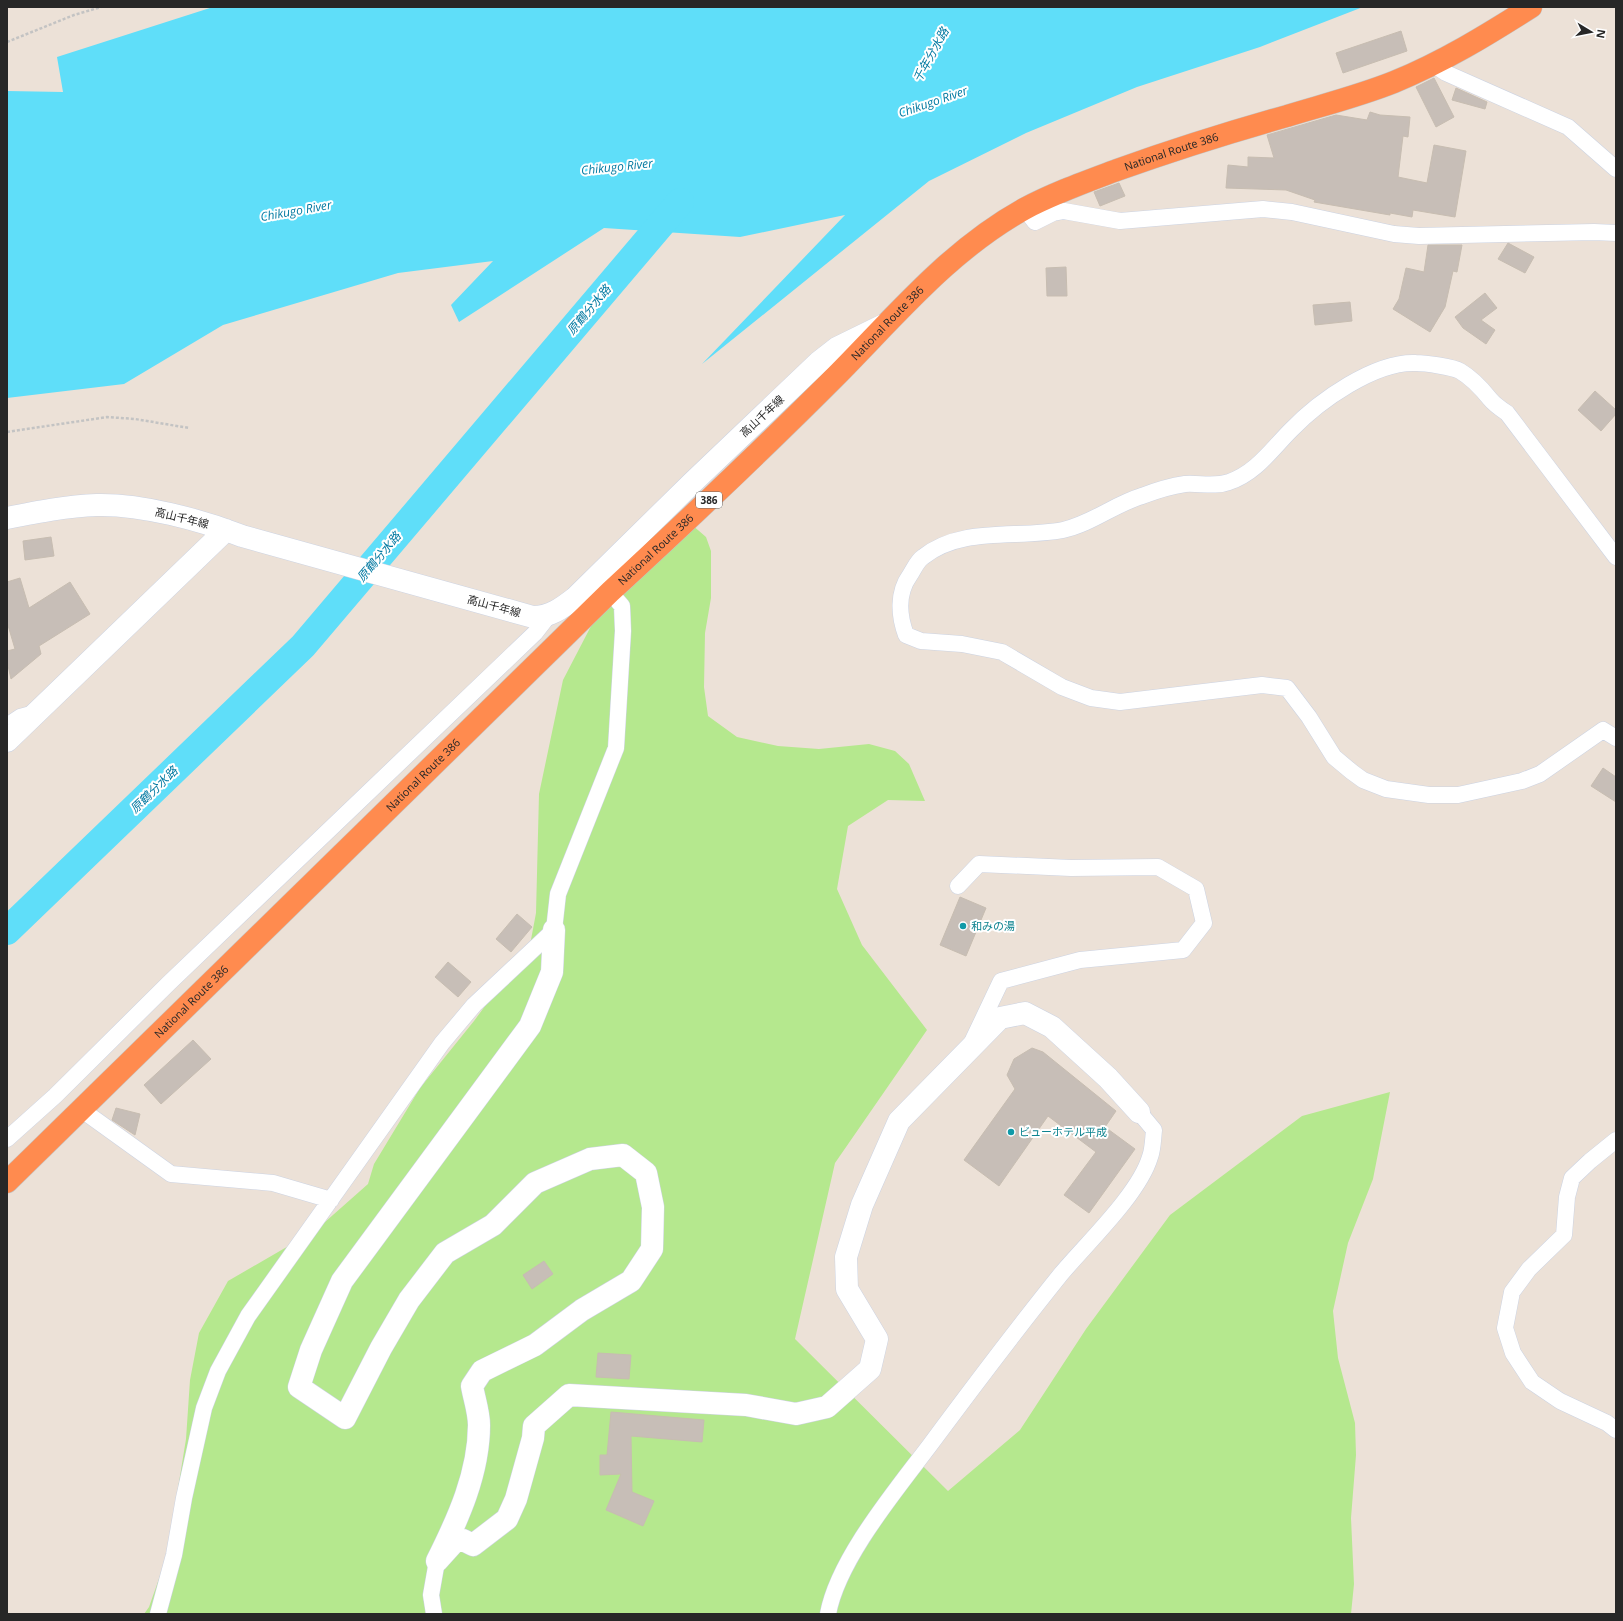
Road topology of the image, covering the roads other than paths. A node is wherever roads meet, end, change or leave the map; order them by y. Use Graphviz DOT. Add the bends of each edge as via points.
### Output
graph roads {
  1 [pos="1531,7"];
  2 [pos="1434,65"];
  3 [pos="1616,169"];
  4 [pos="1025,209"];
  5 [pos="1616,233"];
  6 [pos="884,325"];
  7 [pos="7,518"];
  8 [pos="234,533"];
  9 [pos="1616,557"];
  10 [pos="610,592"];
  11 [pos="541,616"];
  12 [pos="43,706"];
  13 [pos="7,721"];
  14 [pos="1616,738"];
  15 [pos="7,741"];
  16 [pos="958,886"];
  17 [pos="554,930"];
  18 [pos="967,1052"];
  19 [pos="82,1110"];
  20 [pos="1139,1112"];
  21 [pos="7,1139"];
  22 [pos="1616,1140"];
  23 [pos="7,1182"];
  24 [pos="331,1200"];
  25 [pos="1616,1430"];
  26 [pos="437,1561"];
  27 [pos="158,1614"];
  28 [pos="434,1614"];
  29 [pos="828,1614"];
  1 -- 2 [label="highway, National Route 386 / 386" via="1490,34"];
  2 -- 3 [label="street" via="1446,73 1568,127"];
  2 -- 4 [label="highway, National Route 386 / 386" via="1344,99 1147,159"];
  4 -- 5 [label="street" via="1035,222 1053,213 1064,211 1120,221 1263,209 1292,212 1394,234 1419,236"];
  4 -- 6 [label="highway, National Route 386 / 386" via="1002,222 948,263"];
  6 -- 10 [label="highway, National Route 386 / 386" via="834,378"];
  6 -- 11 [label="street, 高山千年線" via="837,348 819,362 575,598 561,609"];
  7 -- 8 [label="street, 高山千年線" via="72,506 121,506 174,516"];
  8 -- 11 [label="street, 高山千年線"];
  8 -- 12 [label="street"];
  9 -- 14 [label="street" via="1507,413 1490,400 1485,391 1459,370 1416,363 1387,368 1359,378 1326,400 1292,429 1263,461 1245,476 1227,483 1184,484 1140,496 1107,513 1066,529 969,537 940,547 921,558 906,580 901,598 900,619 906,635 921,641 962,644 1002,652 1062,686 1091,698 1120,702 1262,685 1287,688 1334,757 1363,780 1386,788 1429,795 1458,795 1507,786 1540,774 1603,730"];
  10 -- 17 [label="street" via="622,606 623,631 616,748 558,894"];
  10 -- 19 [label="highway, National Route 386 / 386"];
  11 -- 21 [label="street" via="535,633 168,983 55,1096"];
  12 -- 13 [label="lane" via="19,713"];
  12 -- 15 [label="street"];
  16 -- 18 [label="street" via="978,864 1158,868 1196,889 1204,923 1183,950 1080,960 1001,981"];
  17 -- 24 [label="street" via="474,1005 442,1043"];
  17 -- 26 [label="street" via="552,972 530,1026 342,1281 311,1350 299,1387 345,1418 409,1300 445,1253 494,1225 535,1183 590,1159 623,1155 646,1173 653,1207 652,1249 631,1281 582,1310 535,1345 482,1371 472,1386 480,1424 477,1457 459,1516"];
  18 -- 20 [label="street" via="1000,1018 1024,1013 1052,1027 1108,1078"];
  18 -- 26 [label="street" via="899,1121 862,1205 846,1257 847,1289 877,1339 870,1369 827,1407 796,1414 746,1405 569,1395 534,1426 516,1499 506,1519 473,1545 456,1540"];
  19 -- 23 [label="highway, National Route 386 / 386"];
  19 -- 24 [label="street" via="171,1174 273,1183"];
  20 -- 29 [label="street" via="1154,1130 1150,1156 1133,1190 1061,1274 884,1506 848,1562 830,1600"];
  22 -- 25 [label="street" via="1572,1178 1567,1197 1564,1235 1529,1269 1512,1292 1505,1328 1513,1353 1532,1382 1560,1401 1607,1423"];
  24 -- 27 [label="street" via="248,1316 218,1371 204,1408 174,1556"];
  26 -- 28 [label="street" via="431,1595"];
}
